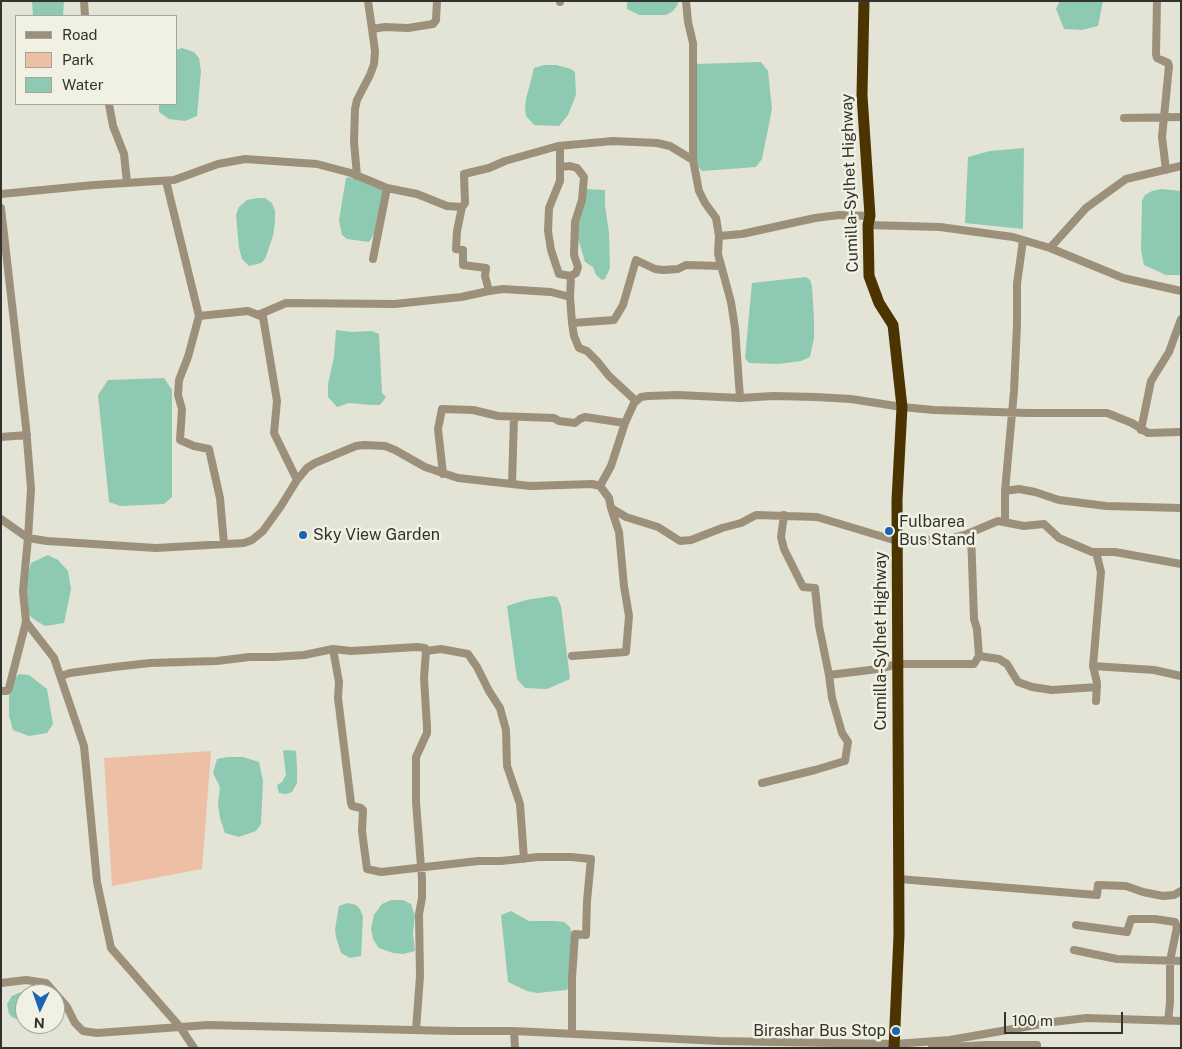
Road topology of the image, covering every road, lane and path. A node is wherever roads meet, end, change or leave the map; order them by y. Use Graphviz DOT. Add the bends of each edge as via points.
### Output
graph roads {
  1 [pos="84,1"];
  2 [pos="368,1"];
  3 [pos="437,1"];
  4 [pos="686,1"];
  5 [pos="864,1"];
  6 [pos="1157,1"];
  7 [pos="85,15"];
  8 [pos="372,29"];
  9 [pos="109,105"];
  10 [pos="1181,117"];
  11 [pos="1124,118"];
  12 [pos="1164,118"];
  13 [pos="560,146"];
  14 [pos="693,160"];
  15 [pos="1181,166"];
  16 [pos="561,167"];
  17 [pos="1166,170"];
  18 [pos="357,176"];
  19 [pos="166,181"];
  20 [pos="127,183"];
  21 [pos="387,188"];
  22 [pos="1,194"];
  23 [pos="462,207"];
  24 [pos="1,208"];
  25 [pos="869,221"];
  26 [pos="719,236"];
  27 [pos="1023,240"];
  28 [pos="1050,248"];
  29 [pos="374,259"];
  30 [pos="721,266"];
  31 [pos="571,276"];
  32 [pos="489,291"];
  33 [pos="1181,291"];
  34 [pos="570,297"];
  35 [pos="258,315"];
  36 [pos="199,316"];
  37 [pos="1181,319"];
  38 [pos="572,323"];
  39 [pos="740,398"];
  40 [pos="636,401"];
  41 [pos="902,407"];
  42 [pos="1012,413"];
  43 [pos="514,417"];
  44 [pos="625,423"];
  45 [pos="1141,430"];
  46 [pos="1181,432"];
  47 [pos="27,435"];
  48 [pos="1,437"];
  49 [pos="443,474"];
  50 [pos="297,480"];
  51 [pos="512,484"];
  52 [pos="600,486"];
  53 [pos="1005,491"];
  54 [pos="611,508"];
  55 [pos="1181,508"];
  56 [pos="784,515"];
  57 [pos="1,519"];
  58 [pos="1005,521"];
  59 [pos="971,533"];
  60 [pos="28,538"];
  61 [pos="897,541"];
  62 [pos="224,544"];
  63 [pos="1096,552"];
  64 [pos="1181,564"];
  65 [pos="26,622"];
  66 [pos="333,649"];
  67 [pos="426,651"];
  68 [pos="572,656"];
  69 [pos="979,656"];
  70 [pos="898,664"];
  71 [pos="1094,666"];
  72 [pos="61,676"];
  73 [pos="829,676"];
  74 [pos="1181,676"];
  75 [pos="1097,687"];
  76 [pos="1,691"];
  77 [pos="1096,701"];
  78 [pos="762,783"];
  79 [pos="524,859"];
  80 [pos="421,869"];
  81 [pos="899,879"];
  82 [pos="1181,891"];
  83 [pos="1076,925"];
  84 [pos="1074,950"];
  85 [pos="1170,960"];
  86 [pos="1181,961"];
  87 [pos="1,983"];
  88 [pos="1168,1021"];
  89 [pos="1181,1022"];
  90 [pos="180,1027"];
  91 [pos="416,1030"];
  92 [pos="514,1031"];
  93 [pos="572,1034"];
  94 [pos="894,1046"];
  95 [pos="194,1048"];
  96 [pos="515,1048"];
  97 [pos="932,1048"];
  98 [pos="1037,1048"];
  1 -- 7 [label="street"];
  2 -- 8 [label="street"];
  3 -- 8 [label="street" via="433,24"];
  4 -- 14 [label="street" via="693,43"];
  5 -- 25 [label="highway, Cumilla-Sylhet Highway" via="862,95"];
  6 -- 12 [label="street" via="1156,54 1169,66"];
  8 -- 18 [label="street" via="374,64 356,110"];
  9 -- 20 [label="street" via="124,154"];
  10 -- 12 [label="street"];
  11 -- 12 [label="street"];
  12 -- 17 [label="street" via="1162,137"];
  13 -- 14 [label="street" via="613,141 656,143 670,146"];
  13 -- 16 [label="street"];
  13 -- 23 [label="street" via="464,174 465,203"];
  14 -- 26 [label="street" via="699,191 716,218"];
  15 -- 17 [label="street"];
  16 -- 31 [label="street" via="560,181 549,208 548,231 559,274"];
  16 -- 31 [label="street" via="577,168 584,177 582,200 575,222 574,255 578,268"];
  17 -- 28 [label="street" via="1126,179 1086,208"];
  18 -- 19 [label="street" via="317,164 244,159"];
  18 -- 21 [label="street"];
  19 -- 20 [label="street"];
  19 -- 36 [label="street"];
  20 -- 22 [label="street"];
  21 -- 23 [label="street" via="417,194 447,206"];
  21 -- 29 [label="street"];
  23 -- 32 [label="street" via="456,249 463,250 463,265 486,268"];
  24 -- 47 [label="street"];
  25 -- 26 [label="street" via="839,215"];
  25 -- 27 [label="street" via="940,227"];
  25 -- 41 [label="highway, Cumilla-Sylhet Highway" via="869,276 893,325"];
  26 -- 30 [label="street"];
  27 -- 28 [label="street"];
  27 -- 42 [label="street" via="1017,284"];
  28 -- 33 [label="street" via="1123,278"];
  30 -- 38 [label="street" via="686,265 663,270 636,260 623,305 614,320"];
  30 -- 39 [label="street" via="735,328"];
  31 -- 34 [label="street"];
  32 -- 34 [label="street" via="552,292"];
  32 -- 35 [label="street" via="395,304 286,303"];
  34 -- 38 [label="street"];
  35 -- 36 [label="street" via="248,311"];
  35 -- 50 [label="street" via="263,317 277,401 274,432"];
  36 -- 62 [label="street" via="179,380 178,395 182,409 180,440 209,449 220,498"];
  37 -- 45 [label="street" via="1169,352 1151,381"];
  38 -- 40 [label="street" via="579,348 597,360"];
  39 -- 40 [label="street" via="662,394 641,397"];
  39 -- 41 [label="street" via="816,397"];
  40 -- 44 [label="street"];
  41 -- 42 [label="street"];
  41 -- 61 [label="highway, Cumilla-Sylhet Highway"];
  42 -- 45 [label="street" via="1107,413"];
  42 -- 53 [label="street"];
  43 -- 44 [label="street" via="554,418 575,423 585,418"];
  43 -- 49 [label="street" via="442,409 438,429"];
  43 -- 51 [label="street"];
  44 -- 52 [label="street" via="611,466"];
  45 -- 46 [label="street" via="1148,433"];
  47 -- 48 [label="street"];
  47 -- 60 [label="street" via="31,490"];
  49 -- 50 [label="street" via="385,446 364,445 315,463"];
  49 -- 51 [label="street"];
  50 -- 62 [label="street" via="263,531 244,543"];
  51 -- 52 [label="street"];
  52 -- 54 [label="street" via="609,498"];
  53 -- 55 [label="street" via="1019,489 1059,500 1106,506"];
  53 -- 58 [label="street"];
  54 -- 56 [label="street" via="626,517 658,527 680,542 741,523 756,515"];
  54 -- 68 [label="street" via="619,532 629,616 626,652"];
  56 -- 61 [label="street" via="817,517"];
  56 -- 73 [label="street" via="781,537 784,549 803,587 815,588"];
  57 -- 60 [label="street"];
  58 -- 59 [label="street"];
  58 -- 63 [label="street" via="1024,526 1044,524 1059,538"];
  59 -- 61 [label="street" via="948,539"];
  59 -- 69 [label="street" via="974,619"];
  60 -- 62 [label="street" via="156,548"];
  60 -- 65 [label="street" via="23,591"];
  61 -- 70 [label="highway, Cumilla-Sylhet Highway"];
  63 -- 64 [label="street" via="1115,552"];
  63 -- 71 [label="street" via="1101,579"];
  65 -- 72 [label="street" via="54,658"];
  65 -- 76 [label="street" via="9,688"];
  66 -- 67 [label="street" via="416,647"];
  66 -- 72 [label="street" via="274,657 114,666"];
  66 -- 80 [label="street" via="351,803 363,810 367,869 381,872"];
  67 -- 79 [label="street" via="441,648 468,654 500,708 506,730 507,766 520,804"];
  67 -- 80 [label="street" via="427,732 416,758"];
  69 -- 70 [label="street" via="974,664"];
  69 -- 75 [label="street" via="999,659 1007,664 1018,682 1032,687 1052,690"];
  70 -- 73 [label="street"];
  70 -- 81 [label="highway, Cumilla-Sylhet Highway"];
  71 -- 74 [label="street" via="1154,670"];
  71 -- 75 [label="street"];
  72 -- 90 [label="street" via="84,746 97,882 111,948"];
  73 -- 78 [label="street" via="842,734 848,742 845,760 833,766"];
  75 -- 77 [label="street"];
  79 -- 80 [label="street"];
  79 -- 93 [label="street" via="591,859 586,934 575,934"];
  80 -- 91 [label="street"];
  81 -- 82 [label="street" via="1097,895 1098,884 1126,886 1163,896"];
  81 -- 94 [label="highway, Cumilla-Sylhet Highway"];
  83 -- 85 [label="street" via="1127,932 1132,919 1175,922 1177,927"];
  84 -- 85 [label="street" via="1116,958"];
  85 -- 86 [label="street"];
  85 -- 88 [label="street"];
  87 -- 90 [label="street" via="26,980 46,983 83,1031 97,1033"];
  88 -- 89 [label="street"];
  88 -- 94 [label="street" via="1086,1018"];
  90 -- 91 [label="street"];
  90 -- 95 [label="street"];
  91 -- 92 [label="street"];
  92 -- 93 [label="street"];
  92 -- 96 [label="street"];
  93 -- 94 [label="street"];
  97 -- 98 [label="street" via="1037,1045"];
}
